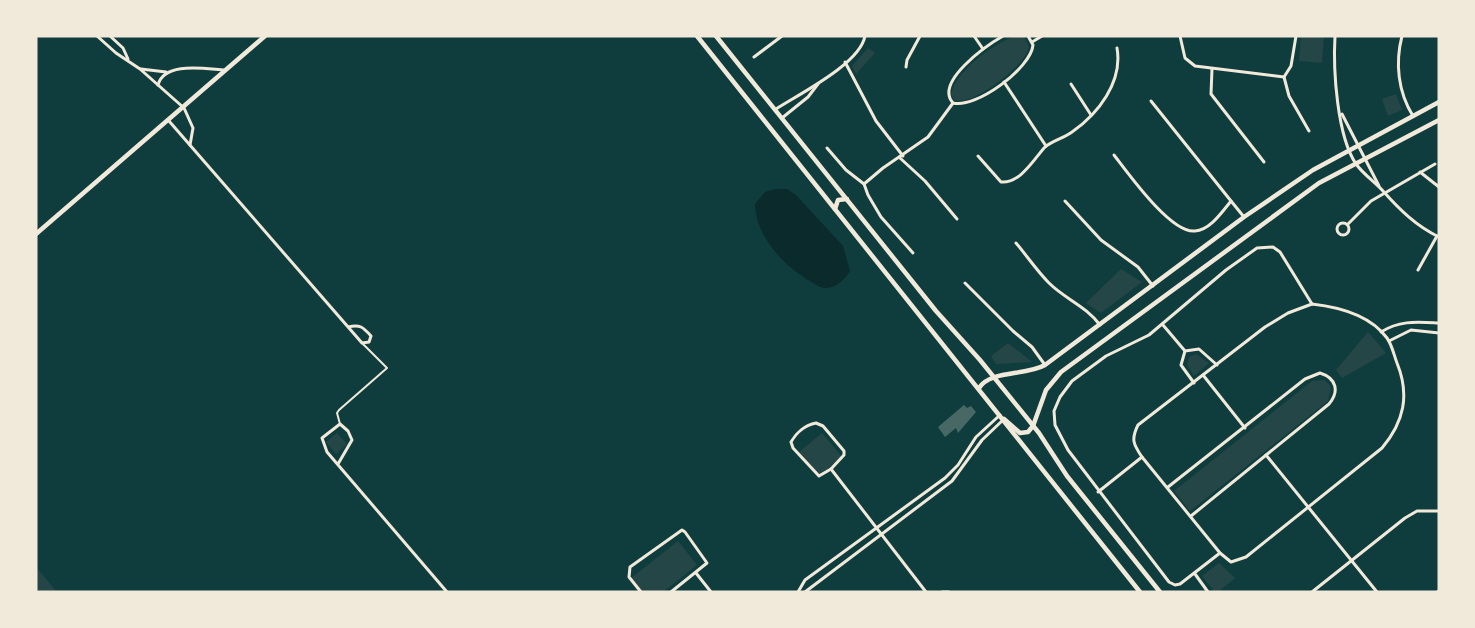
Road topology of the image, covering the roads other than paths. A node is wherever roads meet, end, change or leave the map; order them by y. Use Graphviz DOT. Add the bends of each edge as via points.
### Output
graph roads {
  1 [pos="98,36"];
  2 [pos="110,36"];
  3 [pos="265,36"];
  4 [pos="697,36"];
  5 [pos="716,36"];
  6 [pos="782,36"];
  7 [pos="920,36"];
  8 [pos="974,36"];
  9 [pos="1003,36"];
  10 [pos="1028,36"];
  11 [pos="1042,36"];
  12 [pos="1180,36"];
  13 [pos="1296,36"];
  14 [pos="1335,36"];
  15 [pos="1402,36"];
  16 [pos="864,37"];
  17 [pos="1032,42"];
  18 [pos="1117,48"];
  19 [pos="983,49"];
  20 [pos="754,57"];
  21 [pos="128,59"];
  22 [pos="845,62"];
  23 [pos="906,67"];
  24 [pos="140,68"];
  25 [pos="1212,69"];
  26 [pos="226,70"];
  27 [pos="168,72"];
  28 [pos="1284,77"];
  29 [pos="820,82"];
  30 [pos="1004,82"];
  31 [pos="1071,84"];
  32 [pos="158,85"];
  33 [pos="1151,100"];
  34 [pos="1439,102"];
  35 [pos="953,103"];
  36 [pos="184,108"];
  37 [pos="776,110"];
  38 [pos="1340,112"];
  39 [pos="1092,115"];
  40 [pos="1413,117"];
  41 [pos="782,118"];
  42 [pos="169,120"];
  43 [pos="1439,120"];
  44 [pos="1310,131"];
  45 [pos="190,145"];
  46 [pos="1358,145"];
  47 [pos="1046,146"];
  48 [pos="827,148"];
  49 [pos="1348,150"];
  50 [pos="1114,155"];
  51 [pos="978,156"];
  52 [pos="901,157"];
  53 [pos="1365,158"];
  54 [pos="1264,162"];
  55 [pos="1355,163"];
  56 [pos="1435,164"];
  57 [pos="1420,172"];
  58 [pos="864,184"];
  59 [pos="1380,187"];
  60 [pos="1439,187"];
  61 [pos="1385,193"];
  62 [pos="848,200"];
  63 [pos="1065,201"];
  64 [pos="1231,202"];
  65 [pos="835,210"];
  66 [pos="1244,217"];
  67 [pos="958,219"];
  68 [pos="1348,224"];
  69 [pos="36,234"];
  70 [pos="1438,236"];
  71 [pos="1016,243"];
  72 [pos="913,253"];
  73 [pos="1418,270"];
  74 [pos="965,283"];
  75 [pos="1154,286"];
  76 [pos="1312,304"];
  77 [pos="1439,323"];
  78 [pos="1163,324"];
  79 [pos="1101,325"];
  80 [pos="348,327"];
  81 [pos="1381,332"];
  82 [pos="1439,333"];
  83 [pos="1389,342"];
  84 [pos="362,343"];
  85 [pos="1185,351"];
  86 [pos="1217,365"];
  87 [pos="1045,366"];
  88 [pos="1203,375"];
  89 [pos="994,378"];
  90 [pos="1194,383"];
  91 [pos="979,388"];
  92 [pos="1000,415"];
  93 [pos="1004,419"];
  94 [pos="340,424"];
  95 [pos="1034,426"];
  96 [pos="1245,428"];
  97 [pos="1266,455"];
  98 [pos="1142,457"];
  99 [pos="338,464"];
  100 [pos="831,469"];
  101 [pos="1168,487"];
  102 [pos="1098,492"];
  103 [pos="1308,506"];
  104 [pos="1439,511"];
  105 [pos="1191,516"];
  106 [pos="877,529"];
  107 [pos="882,536"];
  108 [pos="1220,553"];
  109 [pos="1351,561"];
  110 [pos="696,573"];
  111 [pos="1195,574"];
  112 [pos="447,592"];
  113 [pos="641,592"];
  114 [pos="671,592"];
  115 [pos="711,592"];
  116 [pos="798,592"];
  117 [pos="804,592"];
  118 [pos="926,592"];
  119 [pos="942,592"];
  120 [pos="948,592"];
  121 [pos="1140,592"];
  122 [pos="1160,592"];
  123 [pos="1208,592"];
  124 [pos="1312,592"];
  125 [pos="1377,592"];
  1 -- 21 [label="street" via="116,53"];
  2 -- 21 [label="street"];
  3 -- 26 [label="main road"];
  4 -- 65 [label="main road"];
  5 -- 37 [label="main road"];
  6 -- 20 [label="street"];
  7 -- 23 [label="street"];
  8 -- 19 [label="street"];
  9 -- 19 [label="street"];
  10 -- 17 [label="street"];
  11 -- 17 [label="street"];
  12 -- 25 [label="street" via="1182,53 1190,63"];
  13 -- 28 [label="street" via="1291,66"];
  14 -- 38 [label="street" via="1335,79"];
  15 -- 40 [label="street" via="1399,75 1404,100"];
  16 -- 22 [label="street" via="857,52"];
  17 -- 30 [label="street" via="1029,57"];
  18 -- 39 [label="street" via="1118,67 1113,82"];
  19 -- 35 [label="street" via="951,84 947,94"];
  21 -- 24 [label="street"];
  22 -- 29 [label="street"];
  22 -- 52 [label="street" via="876,122"];
  24 -- 27 [label="street"];
  24 -- 32 [label="street"];
  25 -- 28 [label="street"];
  25 -- 54 [label="street" via="1211,94"];
  26 -- 27 [label="street"];
  26 -- 36 [label="main road"];
  27 -- 32 [label="street" via="160,78"];
  28 -- 44 [label="street" via="1289,96"];
  29 -- 37 [label="street"];
  29 -- 41 [label="street" via="808,97"];
  30 -- 35 [label="street" via="969,102"];
  30 -- 47 [label="street"];
  31 -- 39 [label="street"];
  32 -- 36 [label="street"];
  33 -- 64 [label="street"];
  34 -- 40 [label="main road"];
  35 -- 52 [label="street" via="928,137"];
  36 -- 42 [label="main road"];
  36 -- 45 [label="street" via="192,128"];
  37 -- 41 [label="main road"];
  38 -- 46 [label="street"];
  38 -- 49 [label="street"];
  39 -- 47 [label="street" via="1071,133"];
  40 -- 46 [label="main road"];
  41 -- 62 [label="main road"];
  42 -- 45 [label="street"];
  42 -- 69 [label="main road"];
  43 -- 53 [label="main road"];
  45 -- 80 [label="street"];
  46 -- 49 [label="main road"];
  46 -- 53 [label="street"];
  47 -- 51 [label="street" via="1028,168 1006,182 995,178"];
  48 -- 58 [label="street" via="846,170"];
  49 -- 55 [label="street"];
  49 -- 66 [label="main road"];
  50 -- 64 [label="street" via="1151,202 1186,230 1196,231 1207,226"];
  52 -- 58 [label="street"];
  52 -- 67 [label="street"];
  53 -- 55 [label="main road"];
  53 -- 59 [label="street"];
  55 -- 59 [label="street"];
  55 -- 95 [label="main road" via="1303,194 1061,372 1046,390"];
  56 -- 57 [label="street"];
  57 -- 60 [label="street"];
  57 -- 61 [label="street"];
  58 -- 72 [label="street" via="881,217"];
  59 -- 61 [label="street"];
  61 -- 68 [label="street" via="1371,201"];
  61 -- 70 [label="street" via="1412,220"];
  62 -- 65 [label="main road" via="838,200"];
  62 -- 89 [label="main road"];
  63 -- 75 [label="street" via="1101,240 1138,267"];
  64 -- 66 [label="street"];
  65 -- 91 [label="main road"];
  66 -- 75 [label="main road"];
  70 -- 73 [label="street"];
  71 -- 79 [label="street" via="1049,283 1086,308"];
  74 -- 87 [label="street" via="1032,347"];
  75 -- 79 [label="main road"];
  76 -- 78 [label="street" via="1280,252 1266,246 1257,248 1226,270"];
  76 -- 81 [label="street" via="1354,314"];
  76 -- 86 [label="street" via="1265,327"];
  77 -- 81 [label="street" via="1396,324"];
  78 -- 85 [label="street"];
  78 -- 102 [label="street" via="1134,344 1106,356 1072,381 1054,410 1055,425 1068,450"];
  79 -- 87 [label="main road"];
  80 -- 84 [label="street"];
  80 -- 84 [label="street" via="364,328 371,338 366,344"];
  81 -- 83 [label="street"];
  82 -- 83 [label="street" via="1411,330"];
  83 -- 103 [label="street" via="1403,377 1405,402 1398,424 1382,448"];
  84 -- 94 [label="lane" via="386,368 339,410"];
  85 -- 86 [label="street" via="1199,349"];
  85 -- 90 [label="street" via="1181,365"];
  86 -- 88 [label="street"];
  87 -- 89 [label="main road"];
  88 -- 90 [label="street"];
  88 -- 96 [label="street"];
  89 -- 91 [label="main road" via="984,381"];
  89 -- 95 [label="main road"];
  90 -- 98 [label="street" via="1138,425 1132,441"];
  91 -- 92 [label="main road"];
  92 -- 93 [label="main road"];
  92 -- 106 [label="street" via="976,437 950,474"];
  93 -- 95 [label="main road" via="1020,434"];
  93 -- 107 [label="street" via="982,440 952,482"];
  93 -- 121 [label="main road"];
  94 -- 99 [label="street" via="352,440"];
  94 -- 99 [label="street" via="322,438 327,452"];
  95 -- 122 [label="main road" via="1067,476"];
  96 -- 97 [label="street" via="1313,374 1320,373 1332,379 1336,393 1329,404"];
  96 -- 101 [label="street"];
  97 -- 103 [label="street"];
  97 -- 105 [label="street"];
  98 -- 101 [label="street"];
  98 -- 102 [label="street"];
  99 -- 112 [label="street"];
  100 -- 100 [label="street" via="844,456 844,450 823,426 808,424 794,437 791,442 793,448 819,476"];
  100 -- 106 [label="street"];
  101 -- 105 [label="street"];
  102 -- 111 [label="street" via="1169,582 1180,584"];
  103 -- 108 [label="street" via="1246,557 1231,562"];
  103 -- 109 [label="street"];
  104 -- 109 [label="street" via="1418,511 1405,518"];
  105 -- 108 [label="street"];
  106 -- 107 [label="street"];
  106 -- 116 [label="street" via="805,580"];
  107 -- 117 [label="street"];
  107 -- 118 [label="street"];
  108 -- 111 [label="street"];
  109 -- 124 [label="street"];
  109 -- 125 [label="street"];
  110 -- 113 [label="street" via="707,560 682,530 630,567 629,577"];
  110 -- 114 [label="street"];
  110 -- 115 [label="street"];
  111 -- 123 [label="street"];
  119 -- 120 [label="street"];
}
